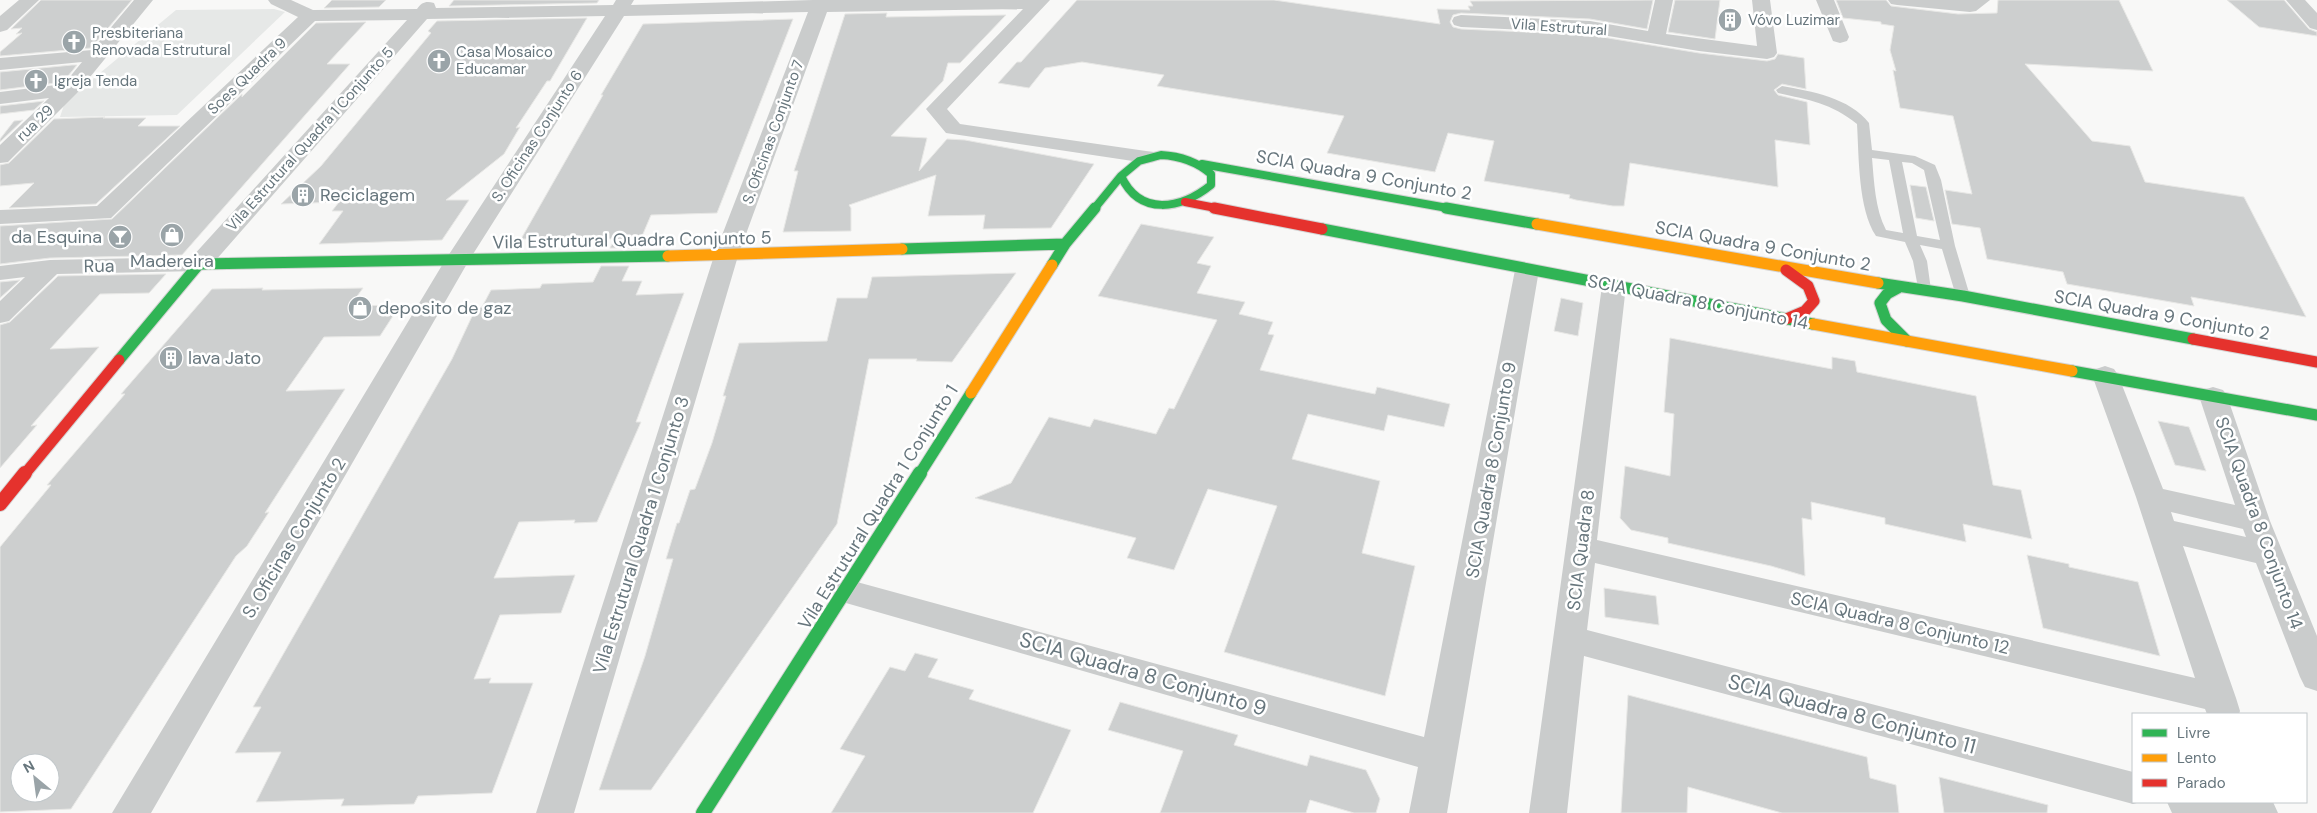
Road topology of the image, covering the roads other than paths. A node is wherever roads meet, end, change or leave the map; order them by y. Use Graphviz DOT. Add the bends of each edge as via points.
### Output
graph roads {
  1 [pos="30,0"];
  2 [pos="144,0"];
  3 [pos="277,0"];
  4 [pos="1664,0"];
  5 [pos="1761,0"];
  6 [pos="1825,0"];
  7 [pos="1897,0"];
  8 [pos="1981,0"];
  9 [pos="2295,0"];
  10 [pos="1039,2"];
  11 [pos="821,4"];
  12 [pos="622,5"];
  13 [pos="427,7"];
  14 [pos="310,16"];
  15 [pos="1461,21"];
  16 [pos="2317,24"];
  17 [pos="0,26"];
  18 [pos="1840,37"];
  19 [pos="1656,38"];
  20 [pos="98,54"];
  21 [pos="0,64"];
  22 [pos="70,89"];
  23 [pos="1782,90"];
  24 [pos="0,98"];
  25 [pos="25,133"];
  26 [pos="0,136"];
  27 [pos="1866,153"];
  28 [pos="0,157"];
  29 [pos="1146,157"];
  30 [pos="1895,157"];
  31 [pos="1202,164"];
  32 [pos="1121,176"];
  33 [pos="1185,202"];
  34 [pos="1156,204"];
  35 [pos="1132,207"];
  36 [pos="1107,212"];
  37 [pos="0,217"];
  38 [pos="1084,222"];
  39 [pos="1912,240"];
  40 [pos="1065,244"];
  41 [pos="1948,246"];
  42 [pos="726,256"];
  43 [pos="456,262"];
  44 [pos="199,264"];
  45 [pos="50,267"];
  46 [pos="1782,268"];
  47 [pos="1527,270"];
  48 [pos="0,273"];
  49 [pos="1614,286"];
  50 [pos="1898,288"];
  51 [pos="1924,290"];
  52 [pos="1963,296"];
  53 [pos="0,315"];
  54 [pos="1786,319"];
  55 [pos="1907,341"];
  56 [pos="2317,362"];
  57 [pos="2105,375"];
  58 [pos="2213,396"];
  59 [pos="2317,415"];
  60 [pos="2151,497"];
  61 [pos="0,504"];
  62 [pos="2255,520"];
  63 [pos="2162,530"];
  64 [pos="1582,548"];
  65 [pos="2268,554"];
  66 [pos="846,591"];
  67 [pos="1570,639"];
  68 [pos="2317,676"];
  69 [pos="2222,706"];
  70 [pos="1439,757"];
  71 [pos="2132,788"];
  72 [pos="2189,803"];
  73 [pos="132,813"];
  74 [pos="555,813"];
  75 [pos="703,813"];
  76 [pos="1428,813"];
  77 [pos="1548,813"];
  78 [pos="2228,813"];
  1 -- 17 [label="street"];
  2 -- 20 [label="street, rua 29"];
  3 -- 14 [label="street"];
  4 -- 19 [label="street"];
  5 -- 19 [label="street, Vila Estrutural" via="1767,53"];
  6 -- 18 [label="street"];
  7 -- 8 [label="street" via="1970,7"];
  9 -- 16 [label="street"];
  10 -- 11 [label="street"];
  10 -- 29 [label="street" via="936,109 953,129"];
  11 -- 12 [label="street"];
  11 -- 42 [label="street, S. Oficinas Conjunto 7"];
  12 -- 13 [label="street"];
  12 -- 43 [label="street, S. Oficinas Conjunto 6"];
  13 -- 14 [label="street"];
  13 -- 44 [label="street, Vila Estrutural Quadra 1 Conjunto 5"];
  14 -- 37 [label="street, Soes Quadra 9" via="103,213"];
  15 -- 19 [label="street, Vila Estrutural" via="1590,27"];
  20 -- 21 [label="street"];
  20 -- 22 [label="street, rua 29"];
  22 -- 24 [label="street"];
  22 -- 25 [label="street, rua 29"];
  23 -- 27 [label="lane" via="1833,102 1852,114 1863,123"];
  25 -- 26 [label="street"];
  25 -- 28 [label="street, rua 29"];
  27 -- 30 [label="lane"];
  27 -- 39 [label="lane" via="1878,229 1889,236"];
  29 -- 31 [label="street, SCIA Quadra 9 Conjunto 2" via="1176,155"];
  29 -- 32 [label="street, Vila Estrutural Quadra 1 Conjunto 1" via="1129,165"];
  30 -- 39 [label="lane"];
  30 -- 41 [label="lane" via="1915,160 1930,168"];
  31 -- 33 [label="street" via="1211,174 1211,185 1202,195"];
  31 -- 46 [label="street, SCIA Quadra 9 Conjunto 2"];
  32 -- 34 [label="street" via="1121,185 1128,194"];
  32 -- 38 [label="street, Vila Estrutural Quadra 1 Conjunto 1"];
  33 -- 34 [label="street"];
  33 -- 47 [label="street, SCIA Quadra 8 Conjunto 14"];
  34 -- 35 [label="street"];
  36 -- 38 [label="street"];
  38 -- 40 [label="street, Vila Estrutural Quadra 1 Conjunto 1"];
  39 -- 41 [label="lane"];
  39 -- 51 [label="lane" via="1920,261"];
  40 -- 42 [label="street, Vila Estrutural Quadra Conjunto 5"];
  40 -- 66 [label="street, Vila Estrutural Quadra 1 Conjunto 1"];
  41 -- 52 [label="lane"];
  42 -- 43 [label="street, Vila Estrutural Quadra Conjunto 5"];
  42 -- 74 [label="street, Vila Estrutural Quadra 1 Conjunto 3"];
  43 -- 44 [label="street, Vila Estrutural Quadra Conjunto 5"];
  43 -- 73 [label="street, S. Oficinas Conjunto 2"];
  44 -- 45 [label="street, Rua"];
  44 -- 61 [label="street"];
  45 -- 48 [label="street, Rua"];
  45 -- 53 [label="street"];
  46 -- 50 [label="street, SCIA Quadra 9 Conjunto 2"];
  46 -- 54 [label="street" via="1812,290 1814,301 1805,311"];
  47 -- 49 [label="street, SCIA Quadra 8 Conjunto 14"];
  47 -- 70 [label="street, SCIA Quadra 8 Conjunto 9"];
  49 -- 54 [label="street, SCIA Quadra 8 Conjunto 14"];
  49 -- 64 [label="street, SCIA Quadra 8"];
  50 -- 51 [label="street, SCIA Quadra 9 Conjunto 2"];
  50 -- 55 [label="street" via="1880,303 1881,314 1890,327"];
  51 -- 52 [label="street, SCIA Quadra 9 Conjunto 2"];
  52 -- 56 [label="street, SCIA Quadra 9 Conjunto 2"];
  54 -- 55 [label="street, SCIA Quadra 8 Conjunto 14"];
  55 -- 57 [label="street, SCIA Quadra 8 Conjunto 14"];
  57 -- 58 [label="street, SCIA Quadra 8 Conjunto 14"];
  57 -- 60 [label="street, SCIA Quadra 8 Conjunto 12"];
  58 -- 59 [label="street, SCIA Quadra 8 Conjunto 14"];
  58 -- 62 [label="street, SCIA Quadra 8 Conjunto 14"];
  60 -- 62 [label="street"];
  60 -- 63 [label="street, SCIA Quadra 8 Conjunto 12"];
  62 -- 65 [label="street, SCIA Quadra 8 Conjunto 14"];
  63 -- 65 [label="street"];
  63 -- 69 [label="street, SCIA Quadra 8 Conjunto 12"];
  64 -- 67 [label="street, SCIA Quadra 8"];
  64 -- 69 [label="street, SCIA Quadra 8 Conjunto 12"];
  65 -- 68 [label="street, SCIA Quadra 8 Conjunto 14"];
  66 -- 70 [label="street, SCIA Quadra 8 Conjunto 9"];
  66 -- 75 [label="street, Vila Estrutural Quadra 1 Conjunto 1"];
  67 -- 71 [label="street, SCIA Quadra 8 Conjunto 11"];
  67 -- 77 [label="street, SCIA Quadra 8"];
  70 -- 76 [label="street, SCIA Quadra 8 Conjunto 9"];
  72 -- 78 [label="street"];
}
